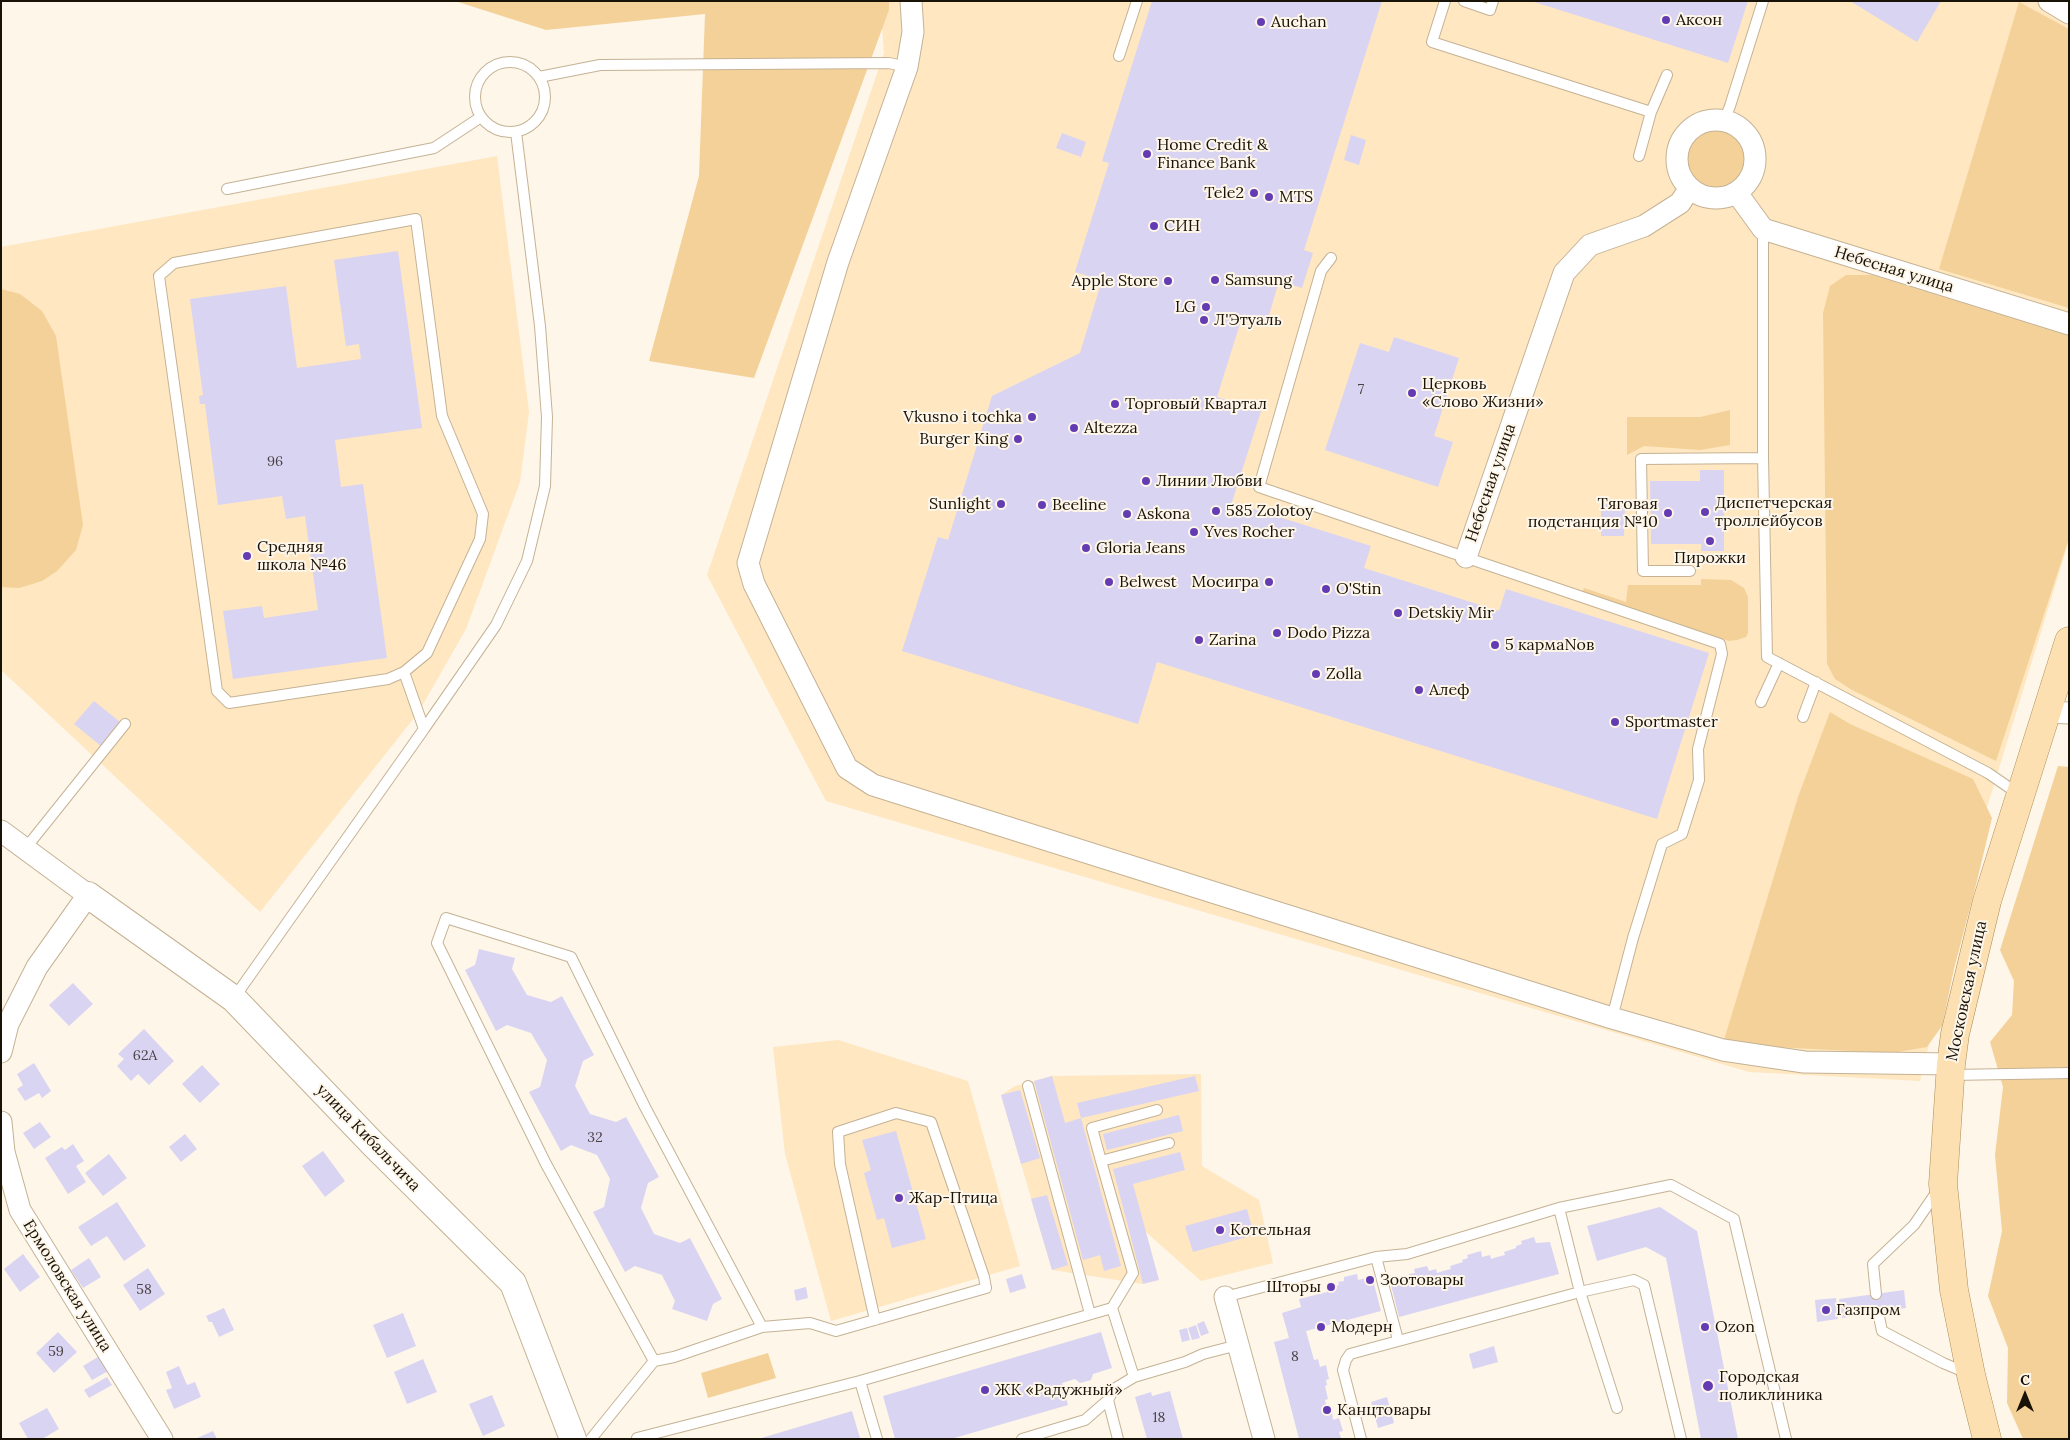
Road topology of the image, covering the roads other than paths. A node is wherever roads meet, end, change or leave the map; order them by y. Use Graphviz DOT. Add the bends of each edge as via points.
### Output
graph roads {
  1 [pos="911,1"];
  2 [pos="1137,1"];
  3 [pos="1445,1"];
  4 [pos="1464,1"];
  5 [pos="1493,1"];
  6 [pos="1763,1"];
  7 [pos="2049,1"];
  8 [pos="2069,13"];
  9 [pos="1119,56"];
  10 [pos="907,67"];
  11 [pos="1667,74"];
  12 [pos="539,77"];
  13 [pos="1651,112"];
  14 [pos="481,117"];
  15 [pos="1724,121"];
  16 [pos="516,132"];
  17 [pos="1639,156"];
  18 [pos="1690,188"];
  19 [pos="227,189"];
  20 [pos="1738,192"];
  21 [pos="1763,229"];
  22 [pos="1331,258"];
  23 [pos="2069,324"];
  24 [pos="1763,458"];
  25 [pos="1466,557"];
  26 [pos="1690,571"];
  27 [pos="2069,641"];
  28 [pos="1779,663"];
  29 [pos="404,672"];
  30 [pos="1816,682"];
  31 [pos="1761,702"];
  32 [pos="2057,713"];
  33 [pos="1803,717"];
  34 [pos="125,724"];
  35 [pos="424,729"];
  36 [pos="2021,796"];
  37 [pos="1,831"];
  38 [pos="29,844"];
  39 [pos="88,894"];
  40 [pos="234,999"];
  41 [pos="1612,1018"];
  42 [pos="1,1052"];
  43 [pos="1950,1070"];
  44 [pos="2069,1073"];
  45 [pos="1028,1086"];
  46 [pos="1158,1110"];
  47 [pos="1,1122"];
  48 [pos="1169,1143"];
  49 [pos="1101,1161"];
  50 [pos="1943,1184"];
  51 [pos="1559,1208"];
  52 [pos="1376,1257"];
  53 [pos="1580,1292"];
  54 [pos="1876,1294"];
  55 [pos="1225,1297"];
  56 [pos="1112,1308"];
  57 [pos="1878,1312"];
  58 [pos="1090,1314"];
  59 [pos="875,1320"];
  60 [pos="762,1327"];
  61 [pos="1398,1340"];
  62 [pos="1238,1345"];
  63 [pos="654,1361"];
  64 [pos="1971,1375"];
  65 [pos="1134,1377"];
  66 [pos="860,1381"];
  67 [pos="1108,1400"];
  68 [pos="1617,1408"];
  69 [pos="637,1438"];
  70 [pos="162,1439"];
  71 [pos="573,1439"];
  72 [pos="591,1439"];
  73 [pos="877,1439"];
  74 [pos="1022,1439"];
  75 [pos="1118,1439"];
  76 [pos="1264,1439"];
  77 [pos="1361,1439"];
  78 [pos="1681,1439"];
  79 [pos="1786,1439"];
  80 [pos="1987,1439"];
  1 -- 10 [label="street" via="914,32"];
  2 -- 9 [label="lane"];
  3 -- 13 [label="lane" via="1432,42"];
  4 -- 5 [label="lane" via="1490,10"];
  6 -- 15 [label="lane"];
  7 -- 8 [label="street"];
  10 -- 12 [label="lane" via="889,63 600,65"];
  10 -- 41 [label="street" via="838,262 748,564 754,584 847,768 873,785"];
  11 -- 13 [label="lane"];
  12 -- 14 [label="lane" via="523,64 514,62 494,66 480,79 476,89"];
  12 -- 16 [label="lane" via="544,106 534,122"];
  13 -- 17 [label="lane"];
  14 -- 16 [label="lane" via="497,130"];
  14 -- 19 [label="lane" via="434,148"];
  15 -- 18 [label="street" via="1703,122 1687,133 1681,142 1677,161 1679,171"];
  15 -- 20 [label="street" via="1742,130 1755,156 1751,176"];
  16 -- 35 [label="lane" via="547,417 545,486 527,561 496,625"];
  18 -- 20 [label="street" via="1713,198"];
  18 -- 25 [label="street, Небесная улица" via="1680,203 1644,226 1590,245 1564,273"];
  20 -- 21 [label="street"];
  21 -- 23 [label="street, Небесная улица"];
  21 -- 24 [label="lane"];
  22 -- 25 [label="lane" via="1321,271 1259,487"];
  24 -- 26 [label="lane" via="1641,459 1642,571"];
  24 -- 28 [label="lane" via="1767,657"];
  25 -- 41 [label="lane" via="1720,644 1722,654 1698,749 1699,780 1682,834 1662,844"];
  27 -- 32 [label="main road, Московская улица"];
  28 -- 30 [label="lane"];
  28 -- 31 [label="lane"];
  29 -- 29 [label="lane" via="426,654 480,540 483,514 442,416 416,219 174,263 159,276 217,691 230,703 388,679"];
  29 -- 35 [label="lane"];
  30 -- 33 [label="lane"];
  30 -- 36 [label="lane" via="1988,773"];
  32 -- 36 [label="main road, Московская улица"];
  34 -- 38 [label="lane"];
  35 -- 40 [label="lane"];
  36 -- 43 [label="main road, Московская улица" via="1987,901 1955,1034"];
  37 -- 39 [label="street"];
  39 -- 40 [label="street, улица Кибальчича"];
  39 -- 42 [label="street" via="37,967 8,1024"];
  40 -- 71 [label="street, улица Кибальчича" via="372,1144 513,1283"];
  41 -- 43 [label="street" via="1723,1050 1804,1062"];
  43 -- 44 [label="lane"];
  43 -- 50 [label="main road, Московская улица"];
  45 -- 58 [label="lane"];
  46 -- 49 [label="lane" via="1092,1128"];
  47 -- 70 [label="street, Ермоловская улица" via="4,1152 20,1210"];
  48 -- 49 [label="lane"];
  49 -- 56 [label="lane" via="1133,1273"];
  50 -- 54 [label="lane" via="1914,1225 1873,1264"];
  50 -- 64 [label="main road, Московская улица" via="1954,1290"];
  51 -- 52 [label="lane" via="1407,1254"];
  51 -- 53 [label="lane"];
  51 -- 79 [label="lane" via="1671,1185 1734,1219"];
  52 -- 55 [label="lane"];
  52 -- 61 [label="lane"];
  53 -- 61 [label="lane"];
  53 -- 68 [label="lane"];
  53 -- 78 [label="lane" via="1634,1280 1644,1285"];
  55 -- 62 [label="street"];
  56 -- 58 [label="lane"];
  56 -- 65 [label="lane"];
  57 -- 64 [label="lane" via="1882,1331"];
  58 -- 66 [label="lane"];
  59 -- 59 [label="lane" via="840,1164 838,1132 896,1113 931,1122 986,1288"];
  59 -- 60 [label="lane" via="836,1331 810,1323"];
  60 -- 63 [label="lane"];
  60 -- 63 [label="lane" via="571,957 446,918 436,943 546,1164"];
  61 -- 77 [label="lane" via="1350,1354 1346,1360 1343,1370"];
  62 -- 65 [label="lane"];
  62 -- 76 [label="street"];
  63 -- 72 [label="lane"];
  64 -- 80 [label="main road, Московская улица"];
  65 -- 67 [label="lane" via="1114,1389"];
  66 -- 69 [label="lane"];
  66 -- 73 [label="lane"];
  67 -- 74 [label="lane" via="1085,1420"];
  67 -- 75 [label="lane"];
}
